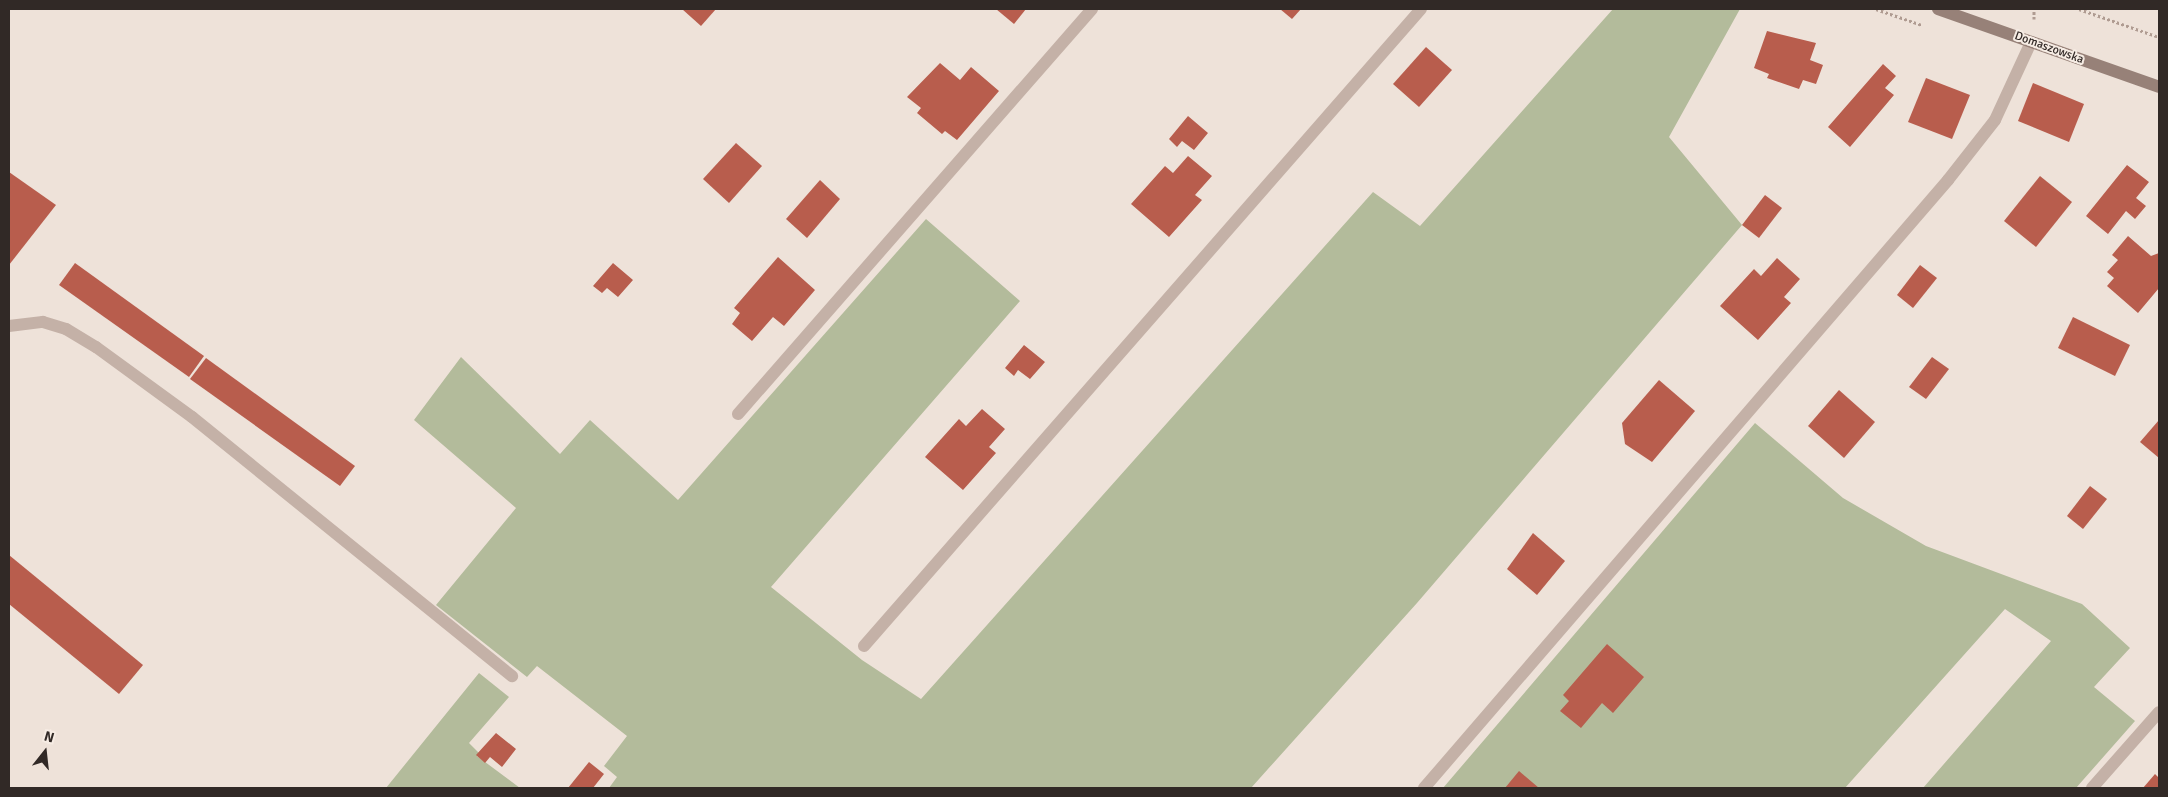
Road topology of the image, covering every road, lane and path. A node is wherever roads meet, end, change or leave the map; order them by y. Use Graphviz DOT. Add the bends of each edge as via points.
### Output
graph roads {
  1 [pos="1092,9"];
  2 [pos="1421,9"];
  3 [pos="1876,9"];
  4 [pos="1938,9"];
  5 [pos="2034,9"];
  6 [pos="2079,9"];
  7 [pos="2035,19"];
  8 [pos="1924,26"];
  9 [pos="2159,37"];
  10 [pos="2031,42"];
  11 [pos="2159,87"];
  12 [pos="9,326"];
  13 [pos="738,414"];
  14 [pos="864,646"];
  15 [pos="512,676"];
  16 [pos="2159,712"];
  17 [pos="1424,788"];
  18 [pos="2092,788"];
  1 -- 13 [label="lane"];
  2 -- 14 [label="lane"];
  3 -- 8 [label="path"];
  4 -- 10 [label="street, Domaszowska"];
  5 -- 7 [label="path"];
  6 -- 9 [label="path"];
  10 -- 11 [label="street, Domaszowska"];
  10 -- 17 [label="lane" via="1995,120 1902,236"];
  12 -- 15 [label="lane" via="43,322 66,329 96,348 192,416"];
  16 -- 18 [label="lane"];
}
